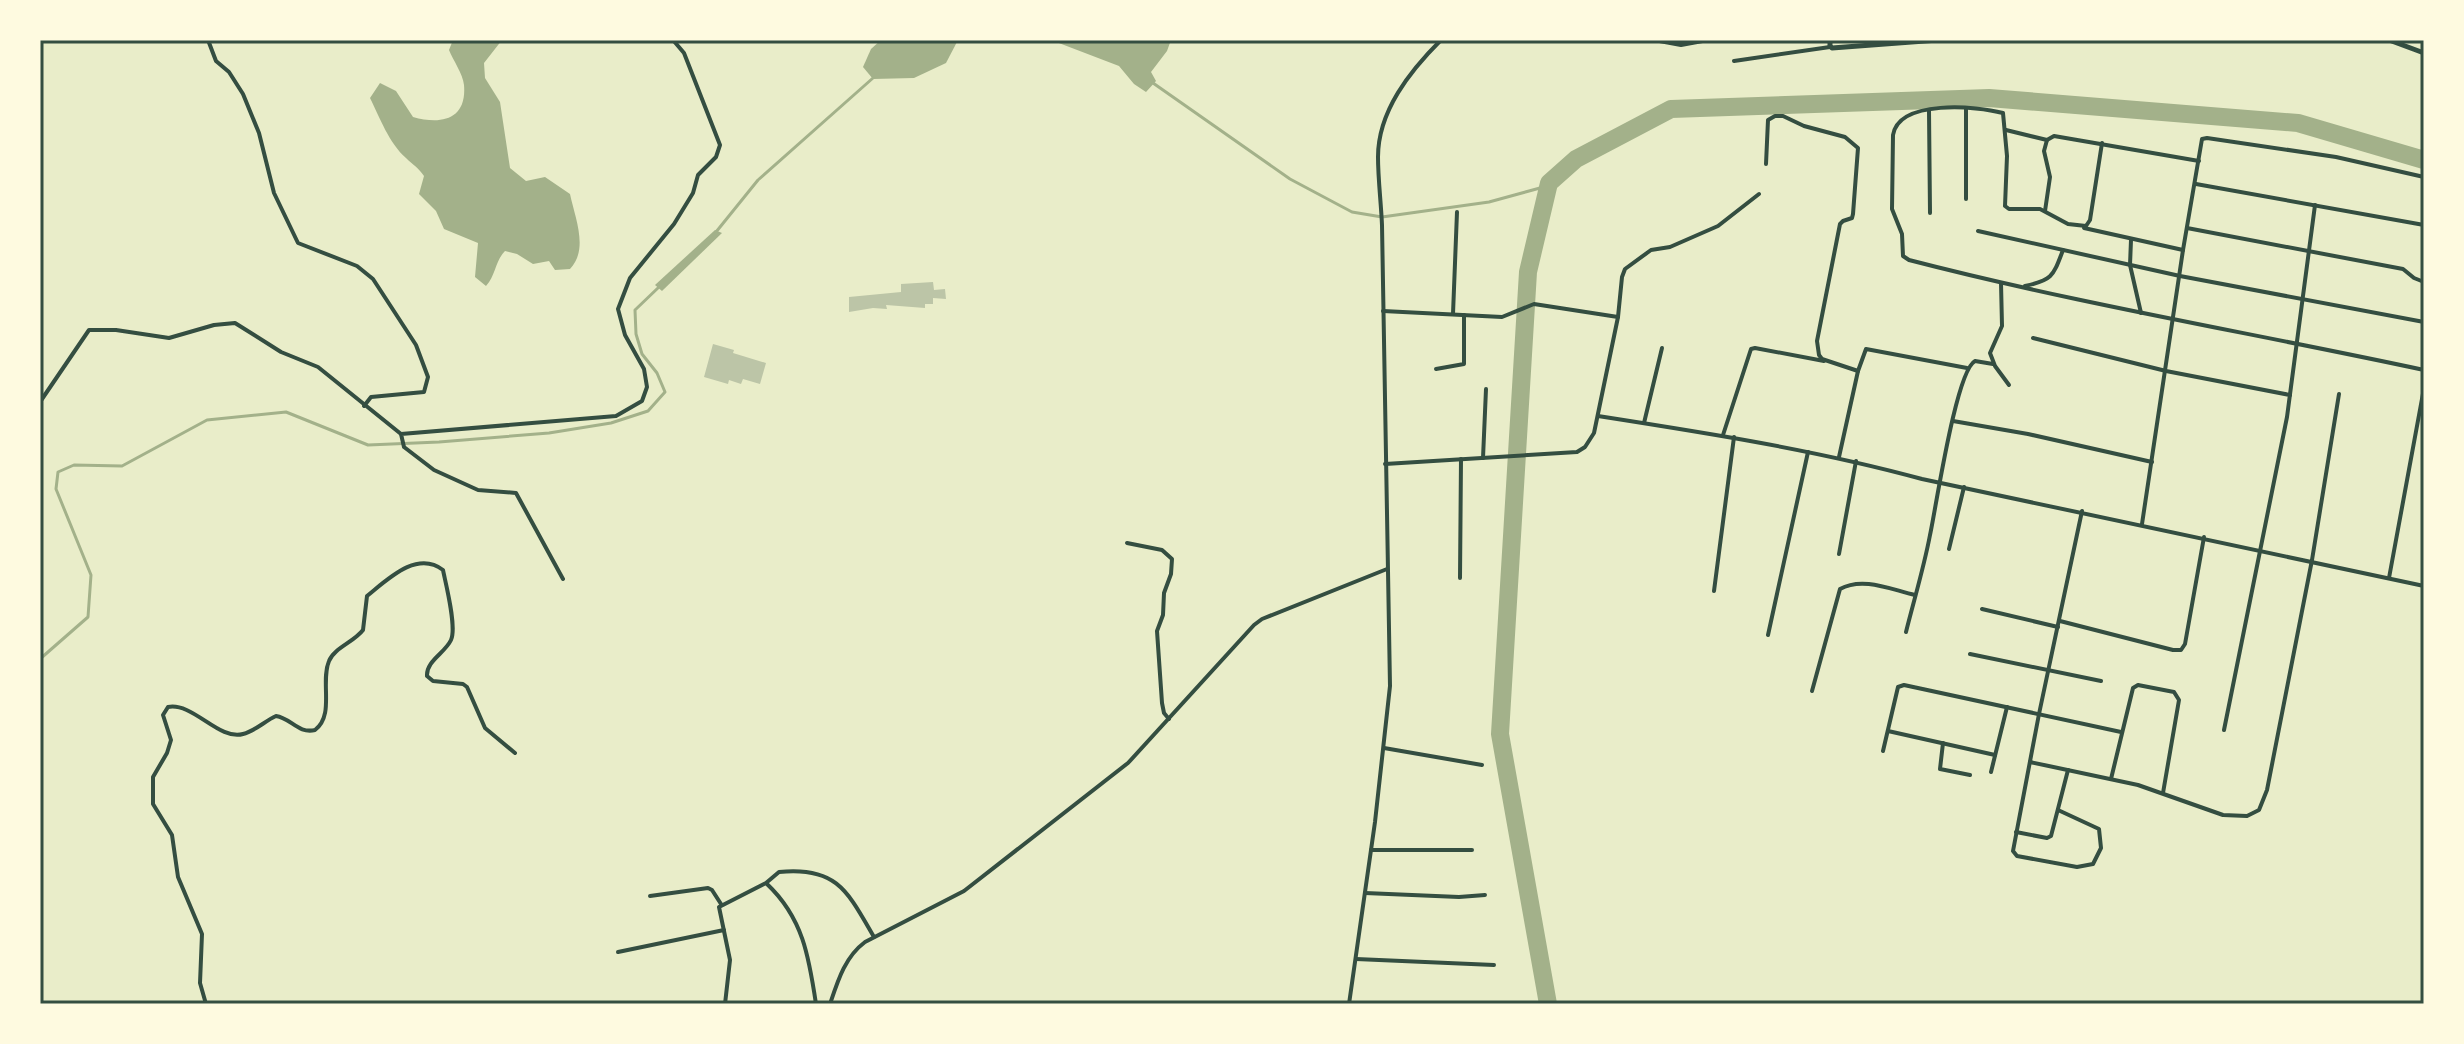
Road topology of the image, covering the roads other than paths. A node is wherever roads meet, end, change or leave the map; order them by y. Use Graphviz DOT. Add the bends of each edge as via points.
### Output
graph roads {
  1 [pos="208,40"];
  2 [pos="673,40"];
  3 [pos="1441,40"];
  4 [pos="1654,40"];
  5 [pos="1708,40"];
  6 [pos="1938,40"];
  7 [pos="2389,40"];
  8 [pos="1830,44"];
  9 [pos="2424,53"];
  10 [pos="1734,61"];
  11 [pos="1966,108"];
  12 [pos="1929,111"];
  13 [pos="2006,130"];
  14 [pos="2047,140"];
  15 [pos="2102,143"];
  16 [pos="2199,161"];
  17 [pos="1766,164"];
  18 [pos="2424,177"];
  19 [pos="2196,184"];
  20 [pos="1759,194"];
  21 [pos="1966,199"];
  22 [pos="2315,205"];
  23 [pos="2045,211"];
  24 [pos="1457,212"];
  25 [pos="1930,213"];
  26 [pos="2424,225"];
  27 [pos="2082,227"];
  28 [pos="2187,228"];
  29 [pos="1978,231"];
  30 [pos="2131,240"];
  31 [pos="2063,250"];
  32 [pos="2183,250"];
  33 [pos="2309,252"];
  34 [pos="2130,265"];
  35 [pos="2180,276"];
  36 [pos="2424,282"];
  37 [pos="2001,283"];
  38 [pos="2020,287"];
  39 [pos="2302,299"];
  40 [pos="1383,311"];
  41 [pos="2141,313"];
  42 [pos="1453,314"];
  43 [pos="1464,315"];
  44 [pos="1618,317"];
  45 [pos="2173,321"];
  46 [pos="2424,322"];
  47 [pos="2033,338"];
  48 [pos="2298,344"];
  49 [pos="1662,348"];
  50 [pos="1825,361"];
  51 [pos="1993,364"];
  52 [pos="1967,368"];
  53 [pos="1436,369"];
  54 [pos="2424,370"];
  55 [pos="1858,371"];
  56 [pos="2166,371"];
  57 [pos="2009,385"];
  58 [pos="2424,388"];
  59 [pos="1486,389"];
  60 [pos="2339,394"];
  61 [pos="2290,395"];
  62 [pos="40,402"];
  63 [pos="364,406"];
  64 [pos="1598,416"];
  65 [pos="1953,421"];
  66 [pos="1644,423"];
  67 [pos="401,434"];
  68 [pos="1723,435"];
  69 [pos="1734,437"];
  70 [pos="1808,452"];
  71 [pos="1839,457"];
  72 [pos="1483,458"];
  73 [pos="1461,459"];
  74 [pos="1856,461"];
  75 [pos="2152,462"];
  76 [pos="1385,464"];
  77 [pos="1940,483"];
  78 [pos="1964,487"];
  79 [pos="2082,511"];
  80 [pos="2142,524"];
  81 [pos="2204,537"];
  82 [pos="1127,543"];
  83 [pos="1949,549"];
  84 [pos="2261,550"];
  85 [pos="1839,554"];
  86 [pos="2312,560"];
  87 [pos="1387,569"];
  88 [pos="1460,578"];
  89 [pos="2389,578"];
  90 [pos="563,579"];
  91 [pos="2424,586"];
  92 [pos="1714,591"];
  93 [pos="1915,595"];
  94 [pos="1982,609"];
  95 [pos="2059,624"];
  96 [pos="1906,632"];
  97 [pos="1768,635"];
  98 [pos="1970,654"];
  99 [pos="2049,671"];
  100 [pos="2101,681"];
  101 [pos="1812,691"];
  102 [pos="2007,707"];
  103 [pos="2039,714"];
  104 [pos="1169,719"];
  105 [pos="2224,730"];
  106 [pos="1888,731"];
  107 [pos="2121,732"];
  108 [pos="1943,743"];
  109 [pos="1384,748"];
  110 [pos="1883,751"];
  111 [pos="515,753"];
  112 [pos="1995,755"];
  113 [pos="2030,762"];
  114 [pos="1482,765"];
  115 [pos="2068,770"];
  116 [pos="1991,772"];
  117 [pos="1970,775"];
  118 [pos="2111,779"];
  119 [pos="2163,793"];
  120 [pos="2058,810"];
  121 [pos="2015,832"];
  122 [pos="1371,850"];
  123 [pos="1472,850"];
  124 [pos="766,883"];
  125 [pos="1365,893"];
  126 [pos="1485,895"];
  127 [pos="650,896"];
  128 [pos="721,904"];
  129 [pos="724,930"];
  130 [pos="874,937"];
  131 [pos="618,952"];
  132 [pos="1356,959"];
  133 [pos="1494,965"];
  134 [pos="206,1004"];
  135 [pos="725,1004"];
  136 [pos="816,1004"];
  137 [pos="830,1004"];
  138 [pos="1349,1004"];
  1 -- 63 [label="street" via="216,61 243,94 274,193 298,243 357,266 373,279 416,345 428,377 424,392 371,397"];
  2 -- 67 [label="street" via="684,53 720,145 674,224 630,278 618,309 644,369 647,387 642,401 616,416"];
  3 -- 40 [label="street" via="1407,79 1386,118 1377,154"];
  4 -- 5 [label="street" via="1681,45"];
  6 -- 8 [label="street"];
  7 -- 9 [label="street"];
  8 -- 10 [label="street"];
  11 -- 12 [label="street"];
  11 -- 13 [label="street" via="2003,113"];
  11 -- 21 [label="street"];
  12 -- 25 [label="street"];
  12 -- 37 [label="street" via="1907,115 1894,131 1892,213 1902,234 1903,256"];
  13 -- 14 [label="street"];
  13 -- 23 [label="street" via="2005,206"];
  14 -- 15 [label="street" via="2066,136"];
  14 -- 23 [label="street" via="2050,177"];
  15 -- 16 [label="street"];
  15 -- 27 [label="street" via="2090,220"];
  16 -- 18 [label="street" via="2201,142 2207,138 2336,157"];
  16 -- 19 [label="street"];
  17 -- 50 [label="street" via="1768,120 1775,116 1845,137 1859,151 1853,214 1840,224 1817,339"];
  19 -- 22 [label="street"];
  19 -- 28 [label="street"];
  20 -- 44 [label="street" via="1718,226 1651,250 1625,269"];
  22 -- 26 [label="street"];
  22 -- 33 [label="street"];
  23 -- 27 [label="street"];
  24 -- 42 [label="street"];
  27 -- 30 [label="street"];
  28 -- 32 [label="street"];
  28 -- 33 [label="street"];
  29 -- 31 [label="street"];
  30 -- 32 [label="street"];
  30 -- 34 [label="street"];
  31 -- 34 [label="street"];
  31 -- 38 [label="street" via="2050,278"];
  32 -- 35 [label="street"];
  33 -- 36 [label="street" via="2405,270"];
  33 -- 39 [label="street"];
  34 -- 35 [label="street"];
  34 -- 41 [label="street"];
  35 -- 39 [label="street"];
  35 -- 45 [label="street"];
  37 -- 38 [label="street"];
  37 -- 51 [label="street" via="2002,326 1991,347"];
  38 -- 41 [label="street"];
  39 -- 46 [label="street"];
  39 -- 48 [label="street"];
  40 -- 42 [label="street"];
  40 -- 76 [label="street"];
  41 -- 45 [label="street"];
  42 -- 43 [label="street"];
  43 -- 44 [label="street" via="1502,317 1534,304"];
  43 -- 53 [label="street" via="1464,364"];
  44 -- 64 [label="street"];
  45 -- 48 [label="street"];
  45 -- 56 [label="street"];
  47 -- 56 [label="street"];
  48 -- 54 [label="street"];
  48 -- 61 [label="street"];
  49 -- 66 [label="street"];
  50 -- 55 [label="street"];
  50 -- 68 [label="street" via="1751,349"];
  51 -- 52 [label="street" via="1975,361"];
  51 -- 57 [label="street"];
  52 -- 55 [label="street" via="1869,347"];
  52 -- 65 [label="street"];
  55 -- 71 [label="street"];
  56 -- 61 [label="street"];
  56 -- 75 [label="street"];
  58 -- 89 [label="street"];
  59 -- 72 [label="street"];
  60 -- 86 [label="street"];
  61 -- 84 [label="street"];
  62 -- 63 [label="street" via="89,330 169,338 235,323 281,352 318,367"];
  63 -- 67 [label="street"];
  64 -- 66 [label="street"];
  64 -- 72 [label="street" via="1590,441 1577,452"];
  65 -- 75 [label="street"];
  65 -- 77 [label="street"];
  66 -- 68 [label="street"];
  67 -- 90 [label="street" via="404,447 434,470 478,490 516,493"];
  68 -- 69 [label="street"];
  69 -- 70 [label="street"];
  69 -- 92 [label="street"];
  70 -- 71 [label="street"];
  70 -- 97 [label="street"];
  71 -- 74 [label="street"];
  72 -- 73 [label="street"];
  73 -- 76 [label="street"];
  73 -- 88 [label="street"];
  74 -- 77 [label="street"];
  74 -- 85 [label="street"];
  75 -- 80 [label="street"];
  76 -- 87 [label="street"];
  77 -- 78 [label="street"];
  77 -- 93 [label="street"];
  78 -- 79 [label="street"];
  78 -- 83 [label="street"];
  79 -- 80 [label="street"];
  79 -- 95 [label="street"];
  80 -- 81 [label="street"];
  81 -- 84 [label="street"];
  81 -- 95 [label="street" via="2181,650"];
  82 -- 104 [label="street" via="1162,550 1172,559 1157,636 1162,703"];
  84 -- 86 [label="street"];
  84 -- 105 [label="street"];
  86 -- 89 [label="street"];
  86 -- 119 [label="street" via="2259,810 2247,816 2223,815"];
  87 -- 104 [label="street" via="1262,619"];
  87 -- 109 [label="street" via="1390,686"];
  89 -- 91 [label="street"];
  93 -- 96 [label="street"];
  93 -- 101 [label="street" via="1885,585 1840,589"];
  94 -- 95 [label="street"];
  95 -- 99 [label="street"];
  98 -- 99 [label="street"];
  99 -- 100 [label="street"];
  99 -- 103 [label="street"];
  102 -- 103 [label="street"];
  102 -- 106 [label="street" via="1900,685"];
  102 -- 112 [label="street"];
  103 -- 107 [label="street"];
  103 -- 113 [label="street"];
  104 -- 130 [label="street" via="1128,763 964,891"];
  106 -- 108 [label="street"];
  106 -- 110 [label="street"];
  107 -- 118 [label="street"];
  107 -- 119 [label="street" via="2134,686 2179,696"];
  108 -- 112 [label="street"];
  108 -- 117 [label="street" via="1940,769"];
  109 -- 114 [label="street"];
  109 -- 122 [label="street"];
  111 -- 134 [label="street" via="485,728 467,687 430,681 427,676 453,630 443,570 422,562 367,596 363,630 329,659 323,723 315,730 302,731 276,716 237,735 180,707 168,707 163,715 170,745 155,771 153,804 172,835 178,877 202,934 200,983"];
  112 -- 116 [label="street"];
  113 -- 115 [label="street"];
  113 -- 121 [label="street"];
  115 -- 118 [label="street"];
  115 -- 120 [label="street"];
  118 -- 119 [label="street"];
  120 -- 121 [label="street" via="2050,838"];
  120 -- 121 [label="street" via="2099,829 2101,848 2093,864 2077,867 2017,856"];
  122 -- 123 [label="street"];
  122 -- 125 [label="street"];
  124 -- 128 [label="street"];
  124 -- 130 [label="street" via="779,872 827,876 844,889"];
  124 -- 136 [label="street" via="788,907 803,936"];
  125 -- 126 [label="street"];
  125 -- 132 [label="street"];
  127 -- 128 [label="street" via="708,888"];
  128 -- 129 [label="street"];
  129 -- 131 [label="street"];
  129 -- 135 [label="street" via="730,960"];
  130 -- 137 [label="street" via="850,955"];
  132 -- 133 [label="street"];
  132 -- 138 [label="street"];
}
